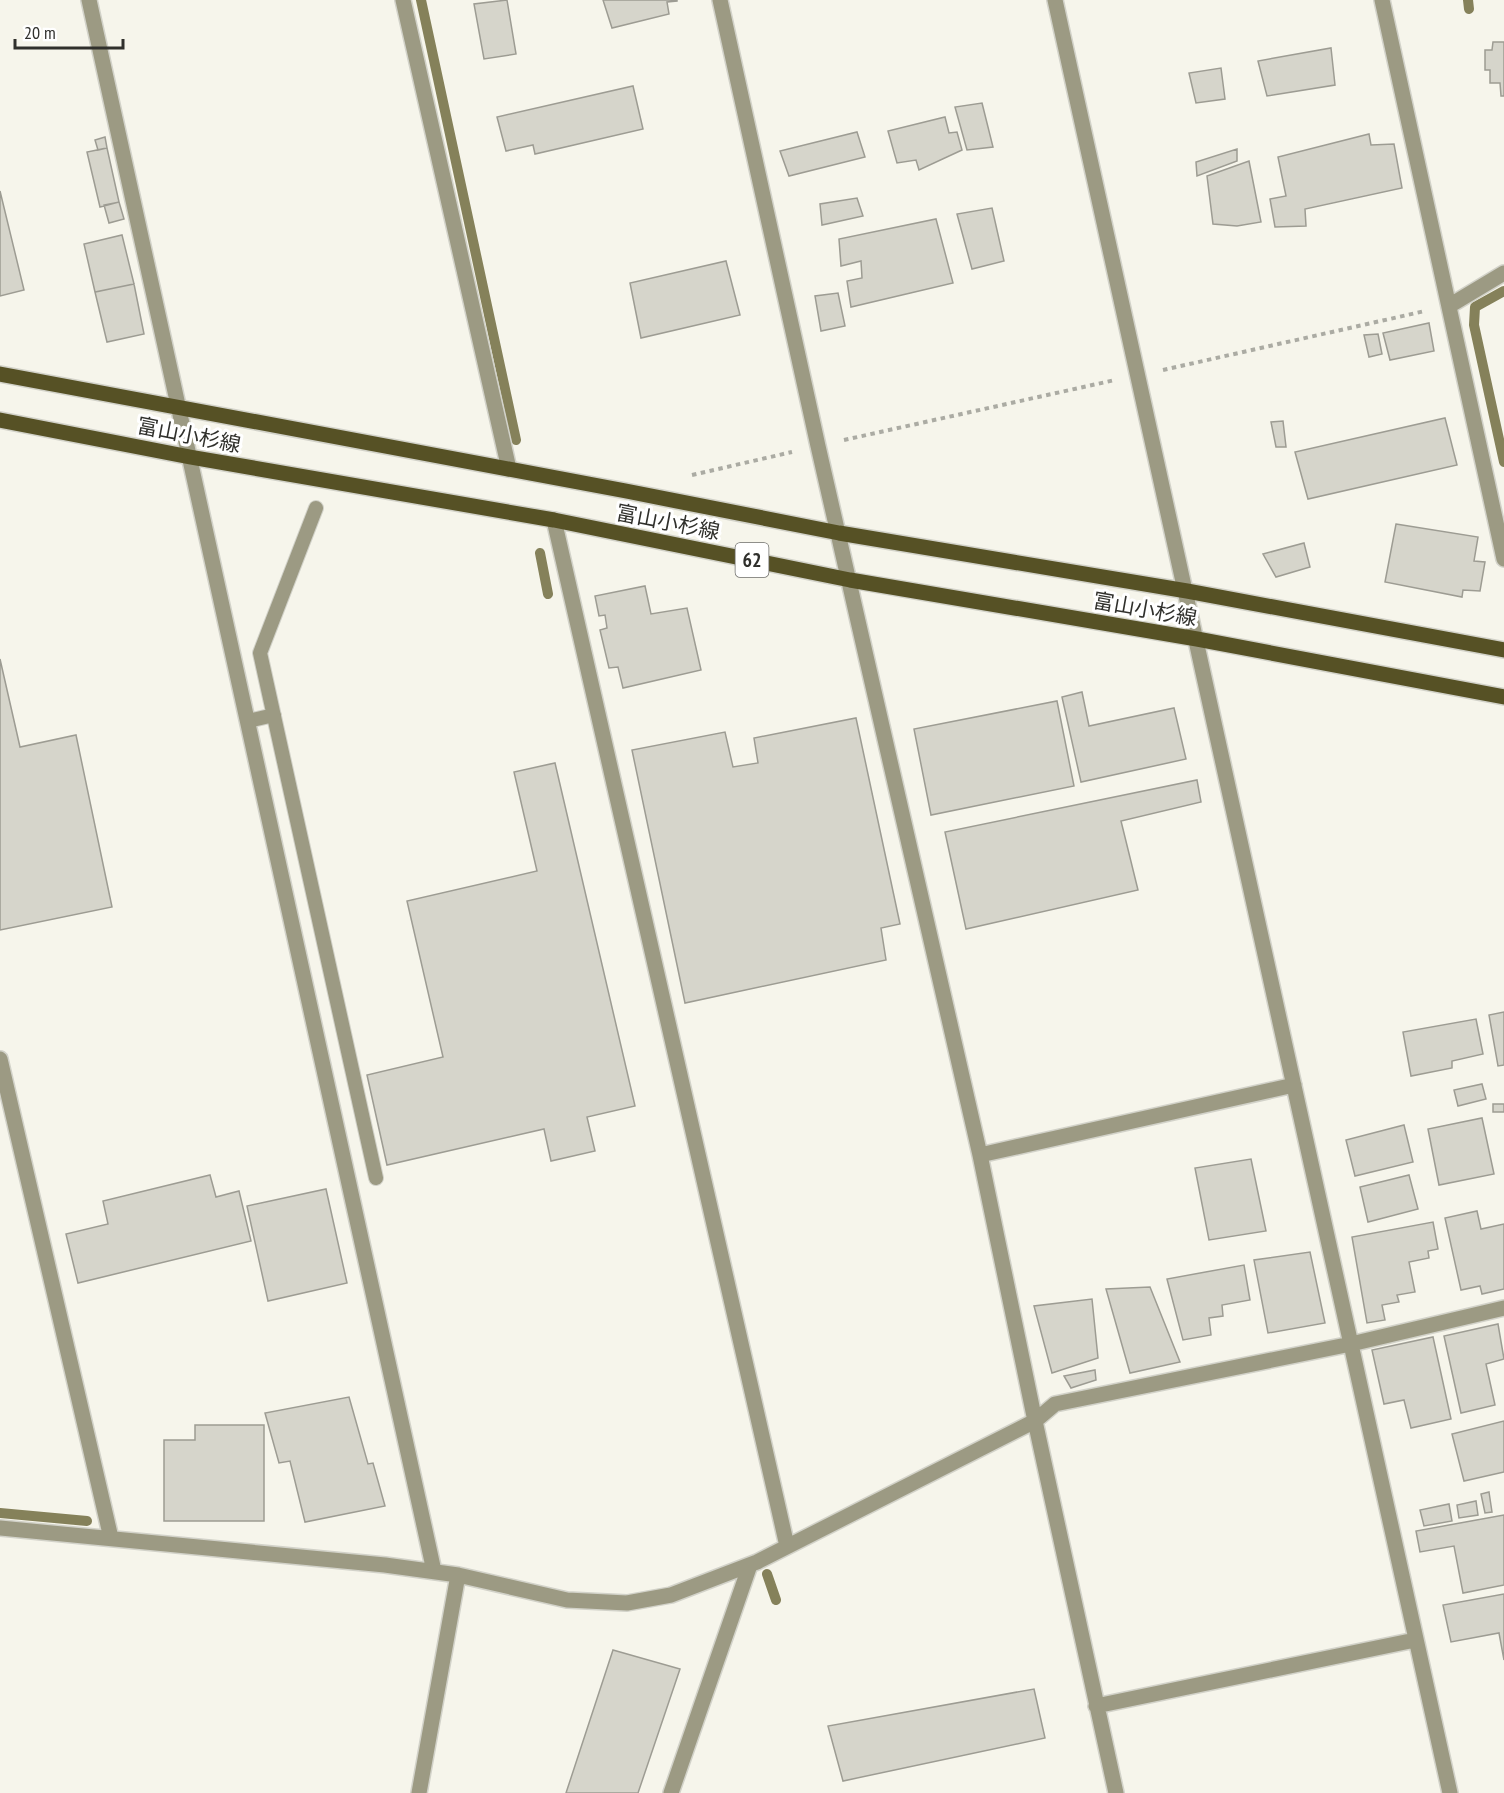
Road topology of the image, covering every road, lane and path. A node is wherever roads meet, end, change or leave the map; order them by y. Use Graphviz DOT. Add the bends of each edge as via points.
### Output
graph roads {
  1 [pos="89,0"];
  2 [pos="403,0"];
  3 [pos="720,0"];
  4 [pos="1055,0"];
  5 [pos="1382,0"];
  6 [pos="1504,273"];
  7 [pos="1449,306"];
  8 [pos="0,374"];
  9 [pos="1140,375"];
  10 [pos="180,408"];
  11 [pos="0,420"];
  12 [pos="818,446"];
  13 [pos="190,457"];
  14 [pos="509,469"];
  15 [pos="684,477"];
  16 [pos="316,508"];
  17 [pos="554,520"];
  18 [pos="839,533"];
  19 [pos="1504,559"];
  20 [pos="850,580"];
  21 [pos="1187,591"];
  22 [pos="1197,639"];
  23 [pos="1504,650"];
  24 [pos="1504,697"];
  25 [pos="274,715"];
  26 [pos="248,721"];
  27 [pos="0,1059"];
  28 [pos="1294,1085"];
  29 [pos="980,1155"];
  30 [pos="376,1178"];
  31 [pos="1504,1308"];
  32 [pos="1351,1344"];
  33 [pos="1035,1421"];
  34 [pos="0,1528"];
  35 [pos="111,1538"];
  36 [pos="787,1546"];
  37 [pos="750,1565"];
  38 [pos="435,1571"];
  39 [pos="458,1575"];
  40 [pos="1415,1640"];
  41 [pos="1096,1706"];
  42 [pos="419,1793"];
  43 [pos="671,1793"];
  44 [pos="1116,1793"];
  45 [pos="1450,1793"];
  1 -- 10 [label="street"];
  2 -- 14 [label="street"];
  3 -- 12 [label="street"];
  4 -- 9 [label="street"];
  5 -- 7 [label="street"];
  6 -- 7 [label="street"];
  7 -- 9 [label="path"];
  7 -- 19 [label="street"];
  8 -- 10 [label="main road, 富山小杉線 / 62"];
  9 -- 12 [label="path"];
  9 -- 21 [label="street"];
  10 -- 13 [label="street"];
  10 -- 14 [label="main road, 富山小杉線 / 62"];
  11 -- 13 [label="main road, 富山小杉線 / 62"];
  12 -- 15 [label="path"];
  12 -- 18 [label="street"];
  13 -- 17 [label="main road, 富山小杉線 / 62"];
  13 -- 26 [label="street"];
  14 -- 18 [label="main road, 富山小杉線 / 62"];
  16 -- 25 [label="lane" via="260,652"];
  17 -- 20 [label="main road, 富山小杉線 / 62"];
  17 -- 36 [label="street"];
  18 -- 20 [label="street"];
  18 -- 21 [label="main road, 富山小杉線 / 62"];
  20 -- 22 [label="main road, 富山小杉線 / 62"];
  20 -- 29 [label="street"];
  21 -- 22 [label="street"];
  21 -- 23 [label="main road, 富山小杉線 / 62"];
  22 -- 24 [label="main road, 富山小杉線 / 62"];
  22 -- 28 [label="street"];
  25 -- 26 [label="lane"];
  25 -- 30 [label="lane"];
  26 -- 38 [label="street"];
  27 -- 35 [label="street"];
  28 -- 29 [label="street"];
  28 -- 32 [label="street"];
  29 -- 33 [label="street"];
  31 -- 32 [label="street"];
  32 -- 33 [label="street" via="1055,1404"];
  32 -- 40 [label="street"];
  33 -- 36 [label="street"];
  33 -- 41 [label="street"];
  34 -- 35 [label="street"];
  35 -- 38 [label="street"];
  36 -- 37 [label="street"];
  37 -- 39 [label="street" via="671,1595 627,1603 567,1600"];
  37 -- 43 [label="street"];
  38 -- 39 [label="street"];
  39 -- 42 [label="street"];
  40 -- 41 [label="street"];
  40 -- 45 [label="street"];
  41 -- 44 [label="street"];
}
